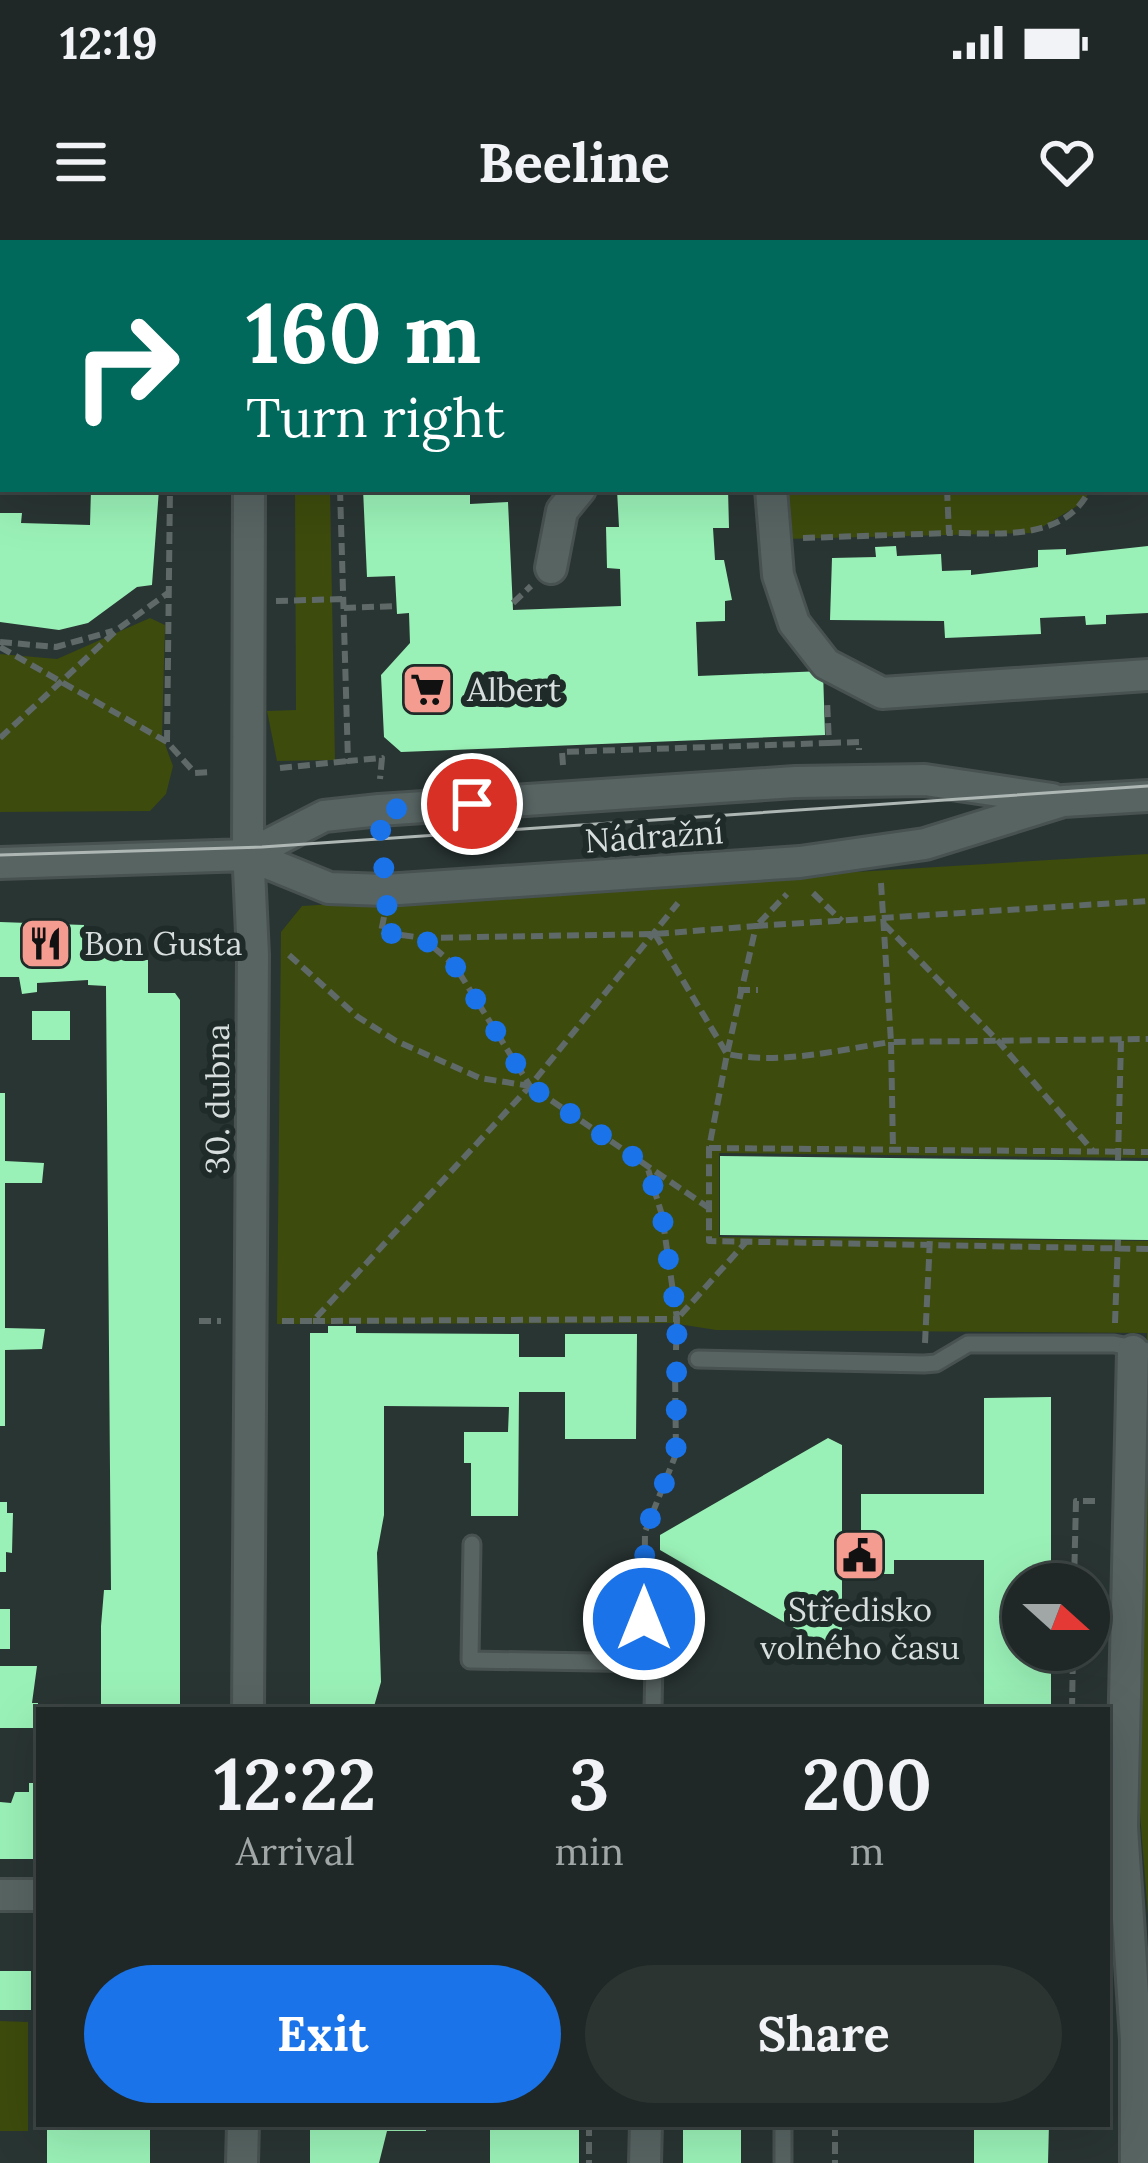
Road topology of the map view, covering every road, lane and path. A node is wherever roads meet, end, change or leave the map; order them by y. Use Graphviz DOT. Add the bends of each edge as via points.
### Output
graph roads {
  1 [pos="170,492"];
  2 [pos="249,492"];
  3 [pos="340,492"];
  4 [pos="578,492"];
  5 [pos="771,492"];
  6 [pos="947,492"];
  7 [pos="1089,492"];
  8 [pos="949,533"];
  9 [pos="773,540"];
  10 [pos="551,568"];
  11 [pos="168,593"];
  12 [pos="249,602"];
  13 [pos="344,604"];
  14 [pos="397,606"];
  15 [pos="118,629"];
  16 [pos="0,644"];
  17 [pos="826,664"];
  18 [pos="1148,675"];
  19 [pos="59,681"];
  20 [pos="0,738"];
  21 [pos="167,742"];
  22 [pos="842,742"];
  23 [pos="829,743"];
  24 [pos="562,752"];
  25 [pos="382,758"];
  26 [pos="348,761"];
  27 [pos="276,769"];
  28 [pos="213,772"];
  29 [pos="1148,796"];
  30 [pos="1063,801"];
  31 [pos="248,855"];
  32 [pos="0,863"];
  33 [pos="880,872"];
  34 [pos="386,890"];
  35 [pos="687,890"];
  36 [pos="1148,901"];
  37 [pos="882,922"];
  38 [pos="843,923"];
  39 [pos="756,926"];
  40 [pos="655,934"];
  41 [pos="423,938"];
  42 [pos="289,955"];
  43 [pos="738,990"];
  44 [pos="758,990"];
  45 [pos="1148,1040"];
  46 [pos="1121,1041"];
  47 [pos="891,1042"];
  48 [pos="999,1042"];
  49 [pos="727,1054"];
  50 [pos="530,1086"];
  51 [pos="709,1148"];
  52 [pos="893,1149"];
  53 [pos="1093,1151"];
  54 [pos="1148,1152"];
  55 [pos="1118,1156"];
  56 [pos="647,1166"];
  57 [pos="709,1208"];
  58 [pos="746,1242"];
  59 [pos="930,1242"];
  60 [pos="1118,1244"];
  61 [pos="1148,1249"];
  62 [pos="677,1319"];
  63 [pos="199,1321"];
  64 [pos="252,1321"];
  65 [pos="313,1321"];
  66 [pos="1132,1349"];
  67 [pos="698,1359"];
  68 [pos="924,1364"];
  69 [pos="1097,1501"];
  70 [pos="472,1544"];
  71 [pos="1075,1563"];
  72 [pos="644,1663"];
  73 [pos="1073,1671"];
  74 [pos="248,1707"];
  75 [pos="653,1707"];
  76 [pos="1072,1707"];
  77 [pos="1115,1827"];
  78 [pos="0,1895"];
  79 [pos="36,1895"];
  80 [pos="1142,2040"];
  81 [pos="243,2127"];
  82 [pos="589,2127"];
  83 [pos="646,2127"];
  84 [pos="783,2127"];
  85 [pos="835,2127"];
  86 [pos="242,2163"];
  87 [pos="589,2163"];
  88 [pos="645,2163"];
  89 [pos="783,2163"];
  90 [pos="836,2163"];
  91 [pos="1136,2163"];
  1 -- 11 [label="path"];
  2 -- 12 [label="street, 30. dubna"];
  3 -- 13 [label="path"];
  4 -- 10 [label="street" via="562,512"];
  5 -- 9 [label="street"];
  6 -- 8 [label="path"];
  7 -- 8 [label="path" via="1032,533"];
  8 -- 9 [label="path"];
  9 -- 17 [label="street" via="794,622"];
  11 -- 15 [label="path"];
  11 -- 21 [label="path"];
  12 -- 13 [label="path"];
  12 -- 31 [label="street, 30. dubna"];
  13 -- 14 [label="path"];
  13 -- 26 [label="path"];
  15 -- 16 [label="path" via="56,647"];
  15 -- 19 [label="path"];
  16 -- 19 [label="path"];
  17 -- 18 [label="street" via="882,693"];
  17 -- 23 [label="path"];
  19 -- 20 [label="path"];
  19 -- 21 [label="path"];
  21 -- 28 [label="path" via="195,773"];
  22 -- 23 [label="path"];
  23 -- 24 [label="path"];
  25 -- 26 [label="path"];
  26 -- 27 [label="path"];
  29 -- 30 [label="street, Nádražní"];
  30 -- 31 [label="street, Nádražní" via="925,780 726,787 323,816"];
  30 -- 34 [label="street, Nádražní" via="925,844 800,862"];
  31 -- 32 [label="street, Nádražní"];
  31 -- 34 [label="street, Nádražní" via="329,888"];
  31 -- 64 [label="street, 30. dubna"];
  33 -- 37 [label="path"];
  34 -- 41 [label="path" via="381,932"];
  35 -- 40 [label="path"];
  36 -- 37 [label="path"];
  37 -- 38 [label="path"];
  37 -- 47 [label="path"];
  37 -- 48 [label="path"];
  38 -- 39 [label="path"];
  38 -- 39 [label="path" via="800,880"];
  39 -- 40 [label="path"];
  39 -- 43 [label="path"];
  40 -- 41 [label="path"];
  40 -- 49 [label="path"];
  40 -- 50 [label="path"];
  41 -- 50 [label="path" via="455,966"];
  42 -- 50 [label="path" via="358,1017 429,1060"];
  43 -- 44 [label="path"];
  43 -- 49 [label="path"];
  45 -- 46 [label="path"];
  46 -- 48 [label="path"];
  46 -- 55 [label="path"];
  47 -- 48 [label="path"];
  47 -- 49 [label="path" via="806,1055"];
  47 -- 52 [label="path"];
  48 -- 53 [label="path"];
  49 -- 51 [label="path"];
  50 -- 56 [label="path"];
  50 -- 65 [label="path"];
  51 -- 52 [label="path"];
  51 -- 57 [label="path"];
  52 -- 53 [label="path"];
  53 -- 55 [label="path"];
  54 -- 55 [label="path"];
  56 -- 57 [label="path"];
  56 -- 62 [label="path"];
  57 -- 58 [label="path" via="709,1241"];
  58 -- 59 [label="path"];
  58 -- 62 [label="path"];
  59 -- 60 [label="path"];
  59 -- 68 [label="path"];
  60 -- 61 [label="path"];
  60 -- 66 [label="path"];
  62 -- 65 [label="path"];
  62 -- 72 [label="path" via="676,1454 645,1532"];
  63 -- 64 [label="path"];
  64 -- 65 [label="path"];
  64 -- 74 [label="street, 30. dubna"];
  66 -- 68 [label="lane" via="968,1344"];
  66 -- 77 [label="street"];
  67 -- 68 [label="lane"];
  69 -- 71 [label="path" via="1076,1501"];
  70 -- 72 [label="lane" via="470,1660"];
  72 -- 75 [label="lane" via="654,1663"];
  73 -- 76 [label="path"];
  77 -- 80 [label="street"];
  78 -- 79 [label="street"];
  80 -- 91 [label="street"];
  81 -- 86 [label="street"];
  82 -- 87 [label="path"];
  83 -- 88 [label="street"];
  84 -- 89 [label="lane"];
  85 -- 90 [label="path"];
}
